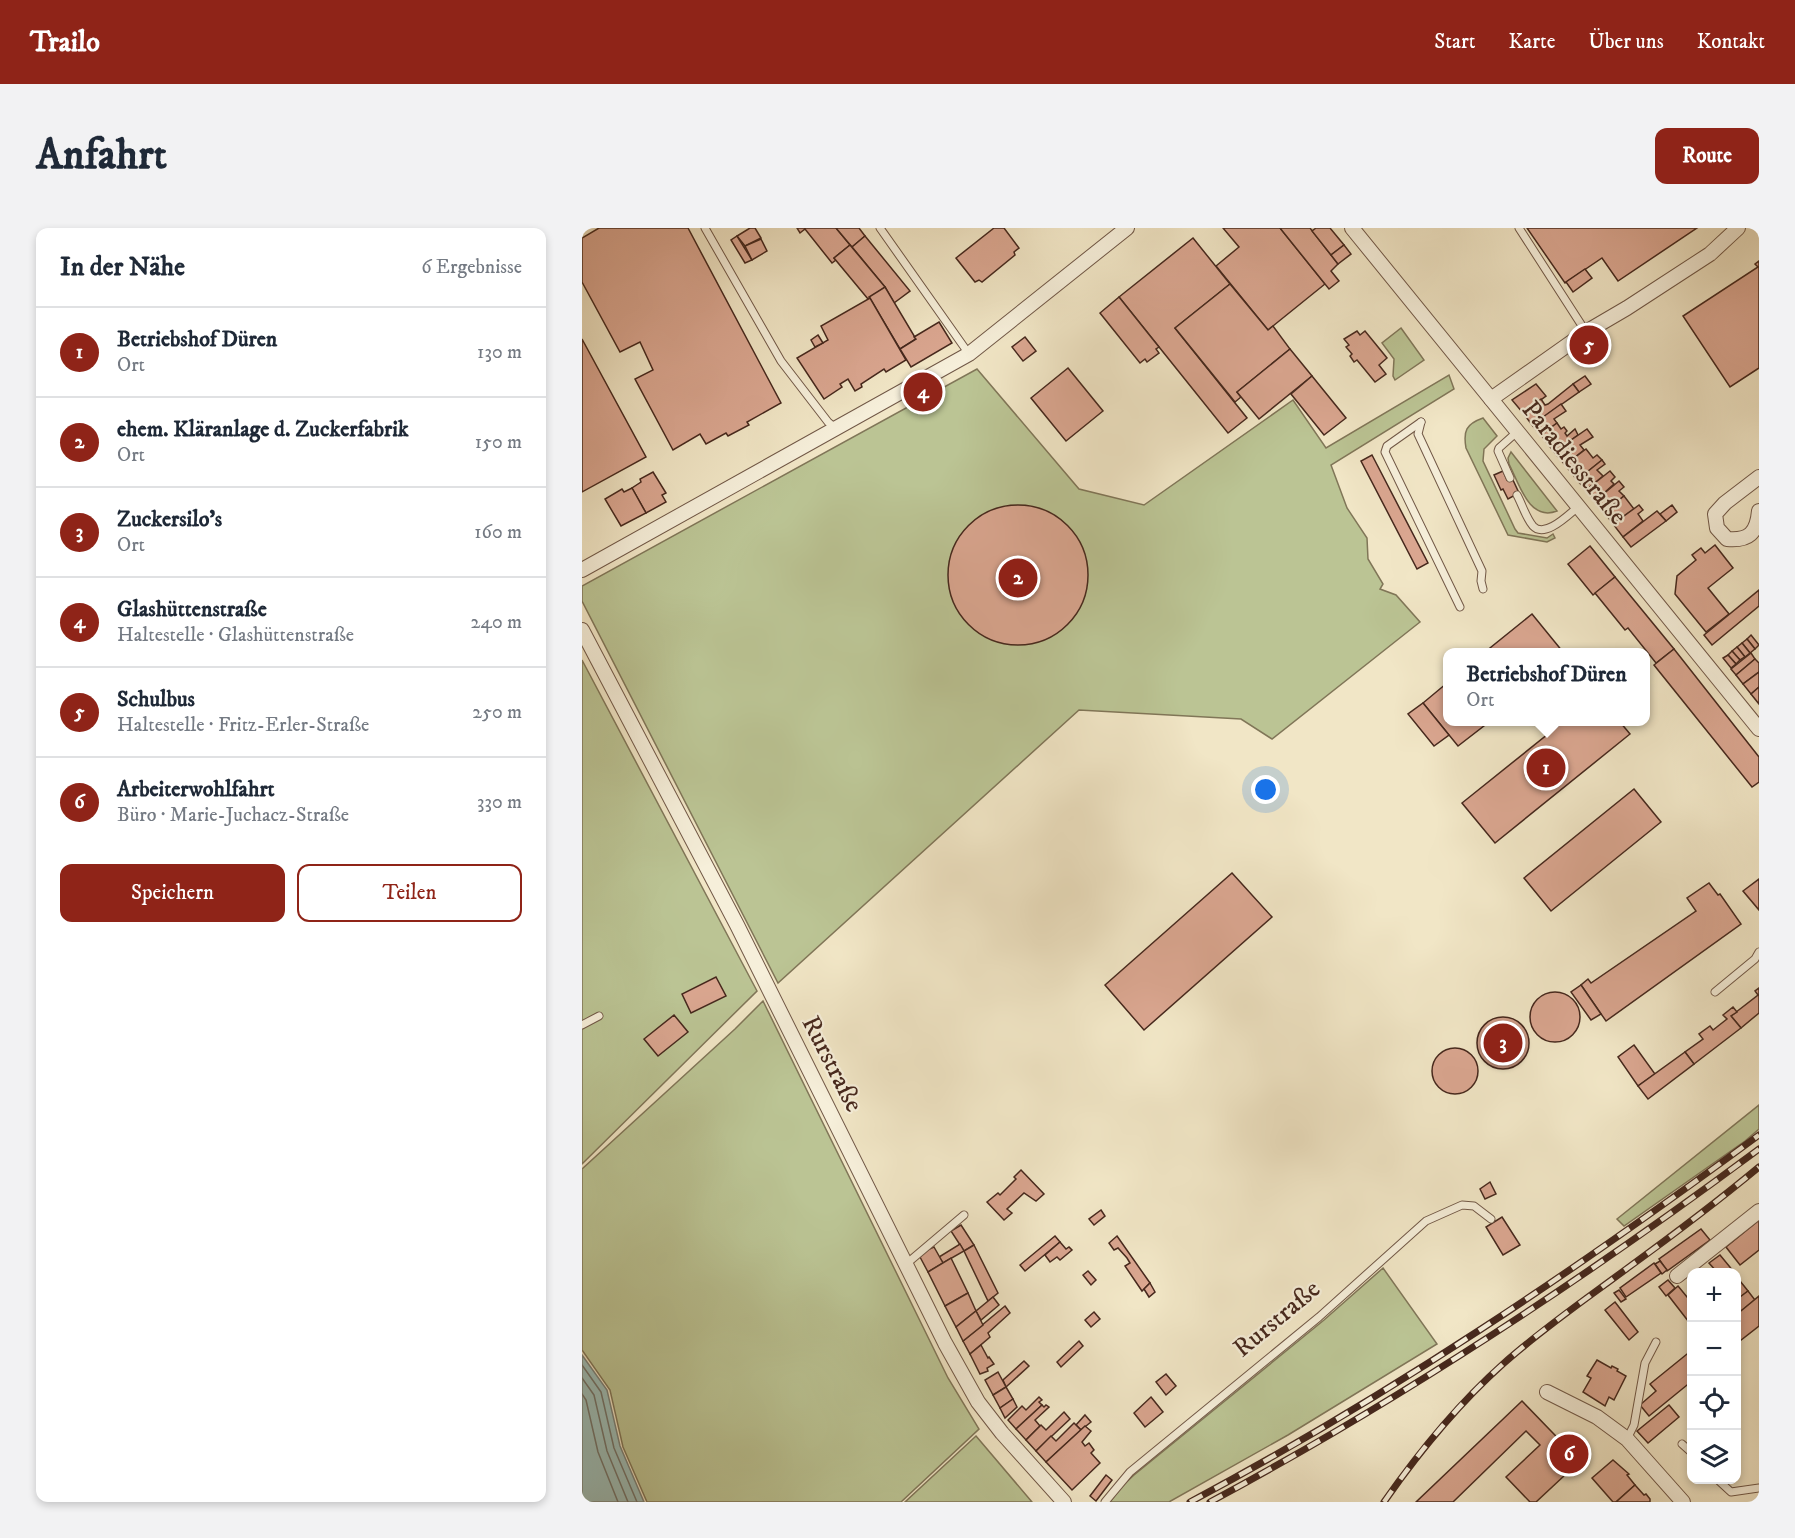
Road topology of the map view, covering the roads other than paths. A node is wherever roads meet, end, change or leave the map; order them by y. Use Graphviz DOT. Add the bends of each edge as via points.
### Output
graph roads {
  1 [pos="705,228"];
  2 [pos="880,228"];
  3 [pos="1126,228"];
  4 [pos="1352,228"];
  5 [pos="1520,228"];
  6 [pos="1738,228"];
  7 [pos="1586,332"];
  8 [pos="969,354"];
  9 [pos="1491,399"];
  10 [pos="835,428"];
  11 [pos="1518,431"];
  12 [pos="1759,477"];
  13 [pos="1510,478"];
  14 [pos="1517,495"];
  15 [pos="1578,507"];
  16 [pos="1759,511"];
  17 [pos="1757,529"];
  18 [pos="582,570"];
  19 [pos="1483,590"];
  20 [pos="1460,607"];
  21 [pos="582,630"];
  22 [pos="1759,729"];
  23 [pos="1759,952"];
  24 [pos="1715,992"];
  25 [pos="599,1016"];
  26 [pos="582,1025"];
  27 [pos="1759,1211"];
  28 [pos="964,1215"];
  29 [pos="1491,1218"];
  30 [pos="905,1265"];
  31 [pos="1677,1275"];
  32 [pos="1656,1342"];
  33 [pos="1547,1392"];
  34 [pos="1627,1439"];
  35 [pos="1682,1444"];
  36 [pos="1687,1448"];
  37 [pos="1723,1484"];
  38 [pos="1759,1488"];
  39 [pos="1064,1502"];
  40 [pos="1105,1502"];
  41 [pos="1683,1502"];
  1 -- 10 [label="lane" via="781,362"];
  2 -- 8 [label="lane"];
  3 -- 8 [label="street"];
  4 -- 9 [label="street, Paradiesstraße"];
  5 -- 7 [label="lane"];
  6 -- 7 [label="street" via="1710,254"];
  7 -- 9 [label="street"];
  8 -- 10 [label="street"];
  9 -- 11 [label="street, Paradiesstraße"];
  10 -- 18 [label="street"];
  11 -- 13 [label="lane" via="1498,451"];
  11 -- 15 [label="street, Paradiesstraße"];
  12 -- 17 [label="street" via="1715,514 1717,528 1727,539 1738,540"];
  14 -- 15 [label="lane" via="1539,529 1551,528"];
  15 -- 22 [label="street, Paradiesstraße"];
  16 -- 17 [label="street"];
  19 -- 20 [label="lane" via="1482,571 1418,434 1421,422 1387,446 1385,452"];
  21 -- 30 [label="street, Rurstraße" via="736,925"];
  23 -- 24 [label="lane"];
  25 -- 26 [label="lane"];
  27 -- 31 [label="street"];
  28 -- 30 [label="lane"];
  29 -- 40 [label="lane, Rurstraße" via="1474,1206 1462,1205 1425,1221 1319,1317 1130,1472"];
  30 -- 39 [label="street, Rurstraße" via="978,1402"];
  32 -- 34 [label="lane" via="1645,1363 1634,1425"];
  33 -- 34 [label="street" via="1597,1417"];
  34 -- 41 [label="street"];
  35 -- 36 [label="lane"];
  37 -- 38 [label="lane" via="1731,1492"];
}
